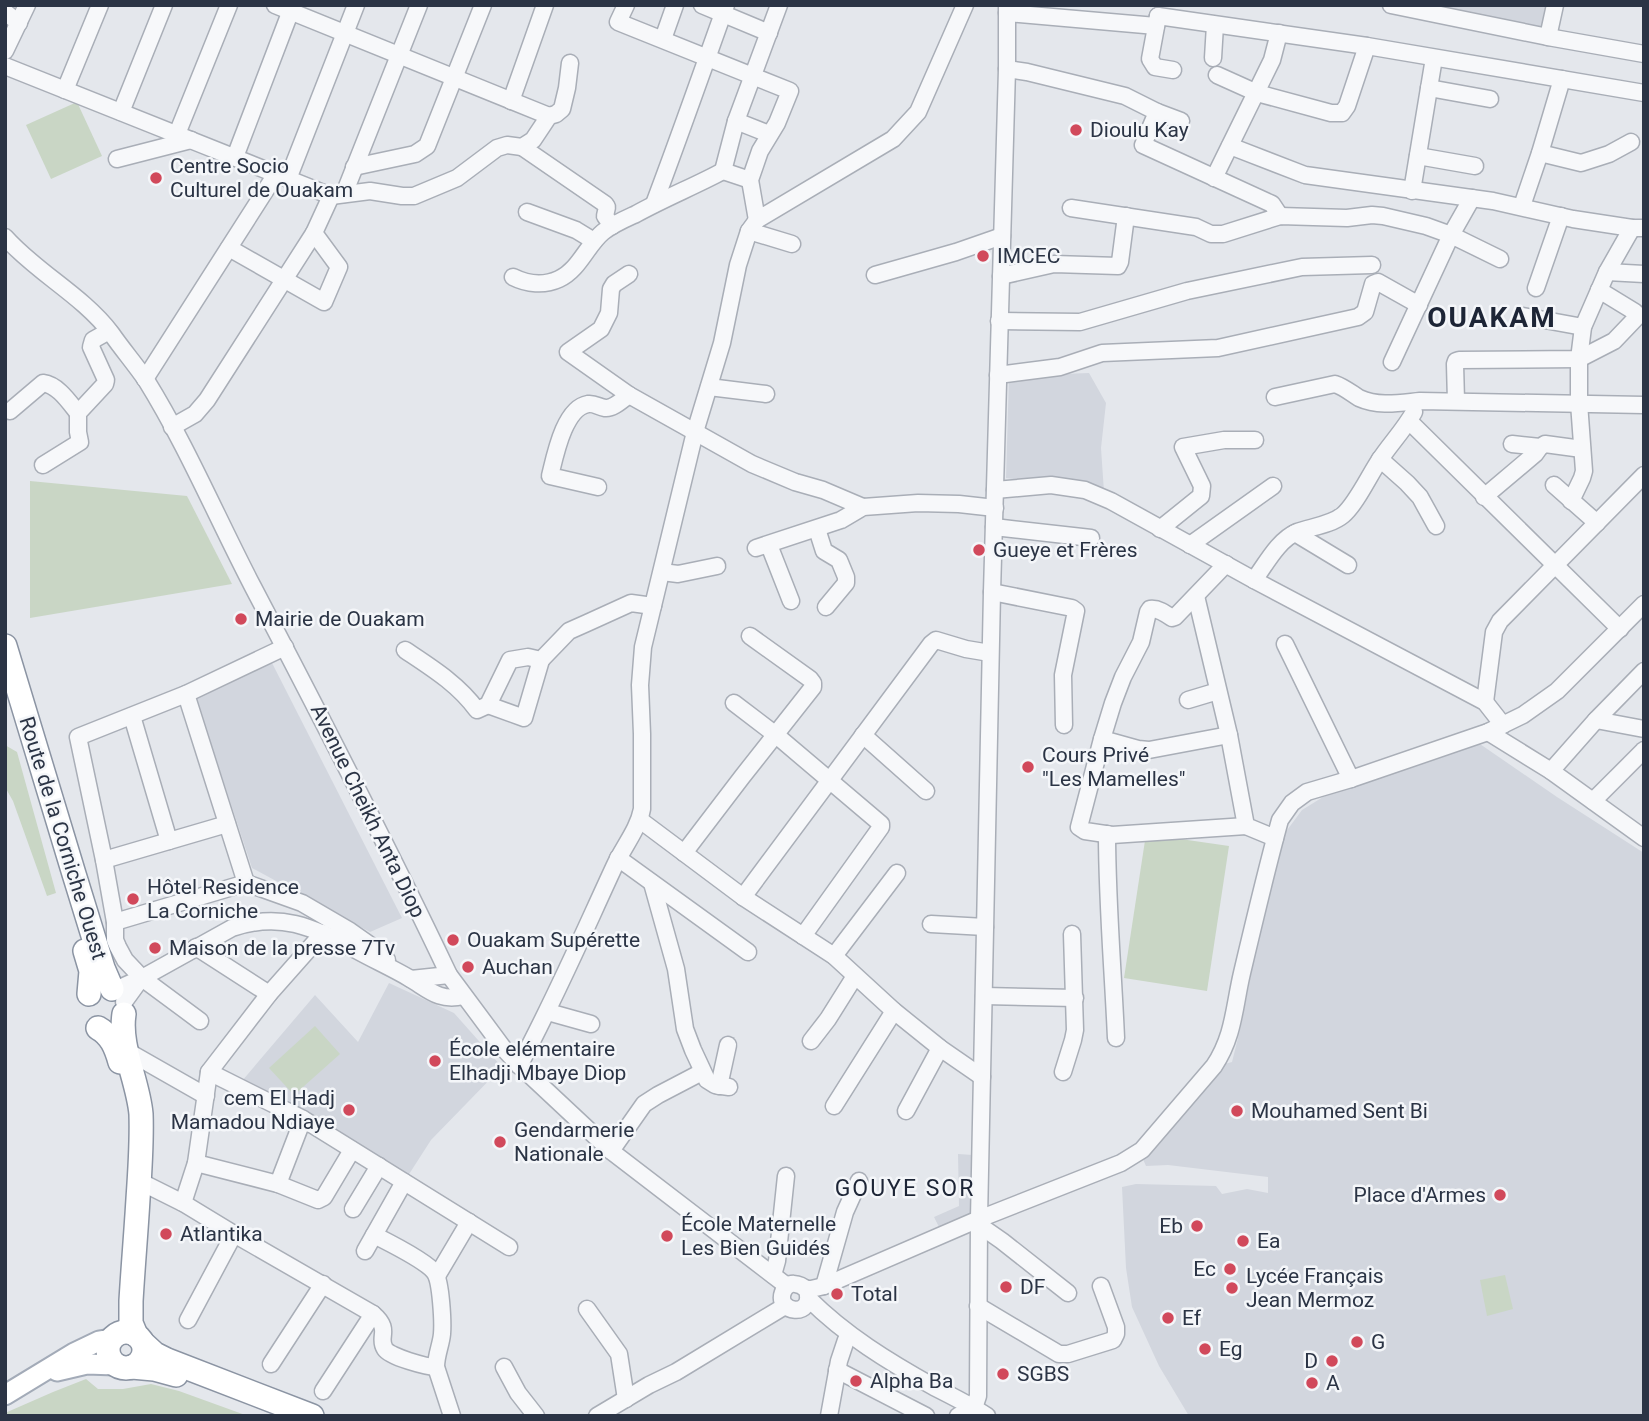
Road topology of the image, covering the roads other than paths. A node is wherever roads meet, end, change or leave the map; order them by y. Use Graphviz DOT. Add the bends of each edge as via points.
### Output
graph roads {
  1 [pos="27,5"];
  2 [pos="100,5"];
  3 [pos="164,5"];
  4 [pos="229,5"];
  5 [pos="275,5"];
  6 [pos="356,5"];
  7 [pos="419,5"];
  8 [pos="482,5"];
  9 [pos="545,5"];
  10 [pos="626,5"];
  11 [pos="675,5"];
  12 [pos="702,5"];
  13 [pos="779,5"];
  14 [pos="965,5"];
  15 [pos="1391,5"];
  16 [pos="1555,5"];
  17 [pos="292,8"];
  18 [pos="1007,9"];
  19 [pos="725,10"];
  20 [pos="5,12"];
  21 [pos="1158,16"];
  22 [pos="19,23"];
  23 [pos="1215,25"];
  24 [pos="345,33"];
  25 [pos="769,33"];
  26 [pos="1279,33"];
  27 [pos="1548,37"];
  28 [pos="663,39"];
  29 [pos="1367,46"];
  30 [pos="5,51"];
  31 [pos="1644,54"];
  32 [pos="399,55"];
  33 [pos="708,57"];
  34 [pos="1213,58"];
  35 [pos="1434,58"];
  36 [pos="570,63"];
  37 [pos="5,66"];
  38 [pos="1007,69"];
  39 [pos="1173,70"];
  40 [pos="753,75"];
  41 [pos="1217,75"];
  42 [pos="454,78"];
  43 [pos="1562,79"];
  44 [pos="1429,88"];
  45 [pos="65,90"];
  46 [pos="1257,93"];
  47 [pos="1644,93"];
  48 [pos="1490,99"];
  49 [pos="511,101"];
  50 [pos="121,112"];
  51 [pos="1157,112"];
  52 [pos="549,116"];
  53 [pos="737,121"];
  54 [pos="1181,121"];
  55 [pos="769,134"];
  56 [pos="184,137"];
  57 [pos="1631,142"];
  58 [pos="522,146"];
  59 [pos="1230,146"];
  60 [pos="1540,153"];
  61 [pos="1418,156"];
  62 [pos="235,157"];
  63 [pos="117,159"];
  64 [pos="1475,166"];
  65 [pos="354,167"];
  66 [pos="723,171"];
  67 [pos="282,176"];
  68 [pos="1214,178"];
  69 [pos="750,180"];
  70 [pos="1412,191"];
  71 [pos="338,195"];
  72 [pos="1472,198"];
  73 [pos="654,204"];
  74 [pos="1522,206"];
  75 [pos="1071,208"];
  76 [pos="527,212"];
  77 [pos="1126,216"];
  78 [pos="1280,216"];
  79 [pos="1561,216"];
  80 [pos="753,225"];
  81 [pos="612,226"];
  82 [pos="1638,228"];
  83 [pos="314,233"];
  84 [pos="1451,235"];
  85 [pos="1002,236"];
  86 [pos="5,237"];
  87 [pos="594,241"];
  88 [pos="792,244"];
  89 [pos="229,248"];
  90 [pos="5,250"];
  91 [pos="1500,259"];
  92 [pos="1372,265"];
  93 [pos="34,266"];
  94 [pos="1607,272"];
  95 [pos="629,274"];
  96 [pos="1644,274"];
  97 [pos="875,275"];
  98 [pos="1001,276"];
  99 [pos="513,277"];
  100 [pos="285,280"];
  101 [pos="1536,288"];
  102 [pos="1599,290"];
  103 [pos="1419,305"];
  104 [pos="1523,316"];
  105 [pos="999,321"];
  106 [pos="1583,327"];
  107 [pos="109,331"];
  108 [pos="1578,359"];
  109 [pos="1392,362"];
  110 [pos="999,375"];
  111 [pos="145,379"];
  112 [pos="709,387"];
  113 [pos="766,394"];
  114 [pos="629,395"];
  115 [pos="1275,397"];
  116 [pos="1420,401"];
  117 [pos="1457,401"];
  118 [pos="1579,403"];
  119 [pos="1644,405"];
  120 [pos="10,411"];
  121 [pos="78,413"];
  122 [pos="1409,421"];
  123 [pos="172,426"];
  124 [pos="695,432"];
  125 [pos="1255,440"];
  126 [pos="1512,444"];
  127 [pos="1540,447"];
  128 [pos="1582,449"];
  129 [pos="1380,458"];
  130 [pos="44,465"];
  131 [pos="1644,475"];
  132 [pos="1554,485"];
  133 [pos="1273,486"];
  134 [pos="597,488"];
  135 [pos="995,490"];
  136 [pos="1484,497"];
  137 [pos="1571,501"];
  138 [pos="863,507"];
  139 [pos="995,508"];
  140 [pos="1597,523"];
  141 [pos="1436,526"];
  142 [pos="994,527"];
  143 [pos="817,529"];
  144 [pos="1160,529"];
  145 [pos="1295,533"];
  146 [pos="1091,538"];
  147 [pos="1191,545"];
  148 [pos="1226,564"];
  149 [pos="1348,565"];
  150 [pos="1554,565"];
  151 [pos="717,566"];
  152 [pos="662,572"];
  153 [pos="1254,580"];
  154 [pos="992,592"];
  155 [pos="1196,596"];
  156 [pos="791,601"];
  157 [pos="1644,604"];
  158 [pos="653,606"];
  159 [pos="826,607"];
  160 [pos="1620,629"];
  161 [pos="750,636"];
  162 [pos="1285,644"];
  163 [pos="5,646"];
  164 [pos="285,646"];
  165 [pos="405,650"];
  166 [pos="990,653"];
  167 [pos="541,660"];
  168 [pos="1644,671"];
  169 [pos="5,687"];
  170 [pos="1219,691"];
  171 [pos="186,694"];
  172 [pos="1188,700"];
  173 [pos="1485,702"];
  174 [pos="734,703"];
  175 [pos="488,705"];
  176 [pos="132,716"];
  177 [pos="1596,720"];
  178 [pos="1503,724"];
  179 [pos="1064,725"];
  180 [pos="1644,729"];
  181 [pos="1488,732"];
  182 [pos="776,735"];
  183 [pos="863,735"];
  184 [pos="1229,735"];
  185 [pos="1102,739"];
  186 [pos="1642,756"];
  187 [pos="1551,771"];
  188 [pos="829,779"];
  189 [pos="1351,779"];
  190 [pos="926,791"];
  191 [pos="1593,802"];
  192 [pos="640,820"];
  193 [pos="228,824"];
  194 [pos="1246,826"];
  195 [pos="1107,834"];
  196 [pos="1275,838"];
  197 [pos="1644,838"];
  198 [pos="169,841"];
  199 [pos="684,853"];
  200 [pos="618,858"];
  201 [pos="104,860"];
  202 [pos="897,873"];
  203 [pos="246,883"];
  204 [pos="652,883"];
  205 [pos="743,897"];
  206 [pos="115,922"];
  207 [pos="930,923"];
  208 [pos="985,927"];
  209 [pos="323,933"];
  210 [pos="1072,934"];
  211 [pos="803,936"];
  212 [pos="196,947"];
  213 [pos="748,952"];
  214 [pos="834,956"];
  215 [pos="449,975"];
  216 [pos="404,976"];
  217 [pos="855,976"];
  218 [pos="142,978"];
  219 [pos="89,994"];
  220 [pos="269,994"];
  221 [pos="463,996"];
  222 [pos="984,996"];
  223 [pos="1075,998"];
  224 [pos="119,999"];
  225 [pos="894,1010"];
  226 [pos="548,1012"];
  227 [pos="200,1021"];
  228 [pos="591,1024"];
  229 [pos="98,1028"];
  230 [pos="1115,1038"];
  231 [pos="811,1041"];
  232 [pos="728,1045"];
  233 [pos="940,1048"];
  234 [pos="127,1051"];
  235 [pos="519,1066"];
  236 [pos="209,1072"];
  237 [pos="702,1072"];
  238 [pos="1063,1072"];
  239 [pos="982,1077"];
  240 [pos="206,1096"];
  241 [pos="834,1106"];
  242 [pos="906,1111"];
  243 [pos="303,1119"];
  244 [pos="352,1150"];
  245 [pos="611,1151"];
  246 [pos="196,1163"];
  247 [pos="379,1166"];
  248 [pos="786,1177"];
  249 [pos="139,1181"];
  250 [pos="859,1181"];
  251 [pos="404,1182"];
  252 [pos="278,1184"];
  253 [pos="183,1203"];
  254 [pos="353,1209"];
  255 [pos="469,1222"];
  256 [pos="979,1222"];
  257 [pos="234,1234"];
  258 [pos="374,1235"];
  259 [pos="509,1247"];
  260 [pos="365,1251"];
  261 [pos="773,1275"];
  262 [pos="437,1276"];
  263 [pos="323,1284"];
  264 [pos="824,1286"];
  265 [pos="1101,1286"];
  266 [pos="1068,1293"];
  267 [pos="800,1301"];
  268 [pos="978,1306"];
  269 [pos="587,1309"];
  270 [pos="373,1314"];
  271 [pos="188,1320"];
  272 [pos="126,1338"];
  273 [pos="846,1340"];
  274 [pos="271,1364"];
  275 [pos="123,1366"];
  276 [pos="436,1367"];
  277 [pos="504,1367"];
  278 [pos="837,1370"];
  279 [pos="39,1376"];
  280 [pos="914,1384"];
  281 [pos="324,1391"];
  282 [pos="5,1395"];
  283 [pos="933,1396"];
  284 [pos="626,1399"];
  285 [pos="903,1404"];
  286 [pos="968,1414"];
  287 [pos="924,1415"];
  288 [pos="280,1416"];
  289 [pos="312,1416"];
  290 [pos="452,1416"];
  291 [pos="536,1416"];
  292 [pos="597,1416"];
  293 [pos="829,1416"];
  1 -- 22 [label="street"];
  2 -- 45 [label="street"];
  3 -- 50 [label="street"];
  4 -- 56 [label="street"];
  5 -- 17 [label="street"];
  6 -- 24 [label="street"];
  7 -- 32 [label="street"];
  8 -- 42 [label="street"];
  9 -- 49 [label="street"];
  10 -- 28 [label="street" via="618,22"];
  11 -- 28 [label="street"];
  12 -- 19 [label="street"];
  13 -- 25 [label="street"];
  14 -- 80 [label="street" via="918,112 893,139"];
  15 -- 27 [label="street"];
  16 -- 27 [label="street"];
  17 -- 24 [label="street"];
  17 -- 62 [label="street"];
  18 -- 21 [label="street"];
  18 -- 38 [label="street"];
  19 -- 25 [label="street"];
  19 -- 33 [label="street"];
  20 -- 22 [label="street"];
  21 -- 23 [label="street"];
  21 -- 39 [label="street" via="1150,59 1155,67"];
  22 -- 30 [label="street"];
  23 -- 26 [label="street"];
  23 -- 34 [label="street"];
  24 -- 32 [label="street"];
  24 -- 67 [label="street"];
  25 -- 40 [label="street"];
  26 -- 29 [label="street"];
  26 -- 46 [label="street"];
  27 -- 31 [label="street"];
  28 -- 33 [label="street"];
  29 -- 35 [label="street"];
  29 -- 46 [label="street" via="1342,113"];
  32 -- 42 [label="street"];
  32 -- 65 [label="street"];
  33 -- 40 [label="street"];
  33 -- 73 [label="street"];
  35 -- 43 [label="street"];
  35 -- 44 [label="street"];
  36 -- 52 [label="street" via="562,109"];
  37 -- 45 [label="street"];
  38 -- 51 [label="street" via="1125,96"];
  38 -- 85 [label="street"];
  40 -- 53 [label="street"];
  40 -- 55 [label="street" via="790,92"];
  41 -- 46 [label="street"];
  42 -- 49 [label="street"];
  42 -- 65 [label="street" via="427,146 415,154"];
  43 -- 47 [label="street"];
  43 -- 60 [label="street"];
  44 -- 48 [label="street"];
  44 -- 61 [label="street"];
  45 -- 50 [label="street"];
  46 -- 59 [label="street"];
  49 -- 52 [label="street"];
  50 -- 56 [label="street"];
  51 -- 54 [label="street"];
  51 -- 68 [label="street" via="1143,145"];
  52 -- 58 [label="street" via="533,140"];
  53 -- 55 [label="street"];
  53 -- 66 [label="street"];
  55 -- 69 [label="street"];
  56 -- 62 [label="street"];
  56 -- 63 [label="street"];
  57 -- 60 [label="street" via="1581,163"];
  58 -- 71 [label="street" via="497,148 457,178 414,196 370,191"];
  58 -- 81 [label="street" via="605,204 605,216"];
  59 -- 68 [label="street"];
  59 -- 70 [label="street" via="1306,175"];
  60 -- 74 [label="street"];
  61 -- 64 [label="street"];
  61 -- 70 [label="street"];
  62 -- 67 [label="street"];
  65 -- 71 [label="street"];
  66 -- 69 [label="street"];
  66 -- 73 [label="street"];
  67 -- 71 [label="street"];
  67 -- 89 [label="street"];
  68 -- 78 [label="street" via="1272,204"];
  69 -- 80 [label="street"];
  70 -- 72 [label="street"];
  71 -- 83 [label="street"];
  72 -- 74 [label="street"];
  72 -- 84 [label="street"];
  73 -- 81 [label="street"];
  74 -- 79 [label="street"];
  75 -- 77 [label="street"];
  76 -- 87 [label="street"];
  77 -- 78 [label="street" via="1196,227 1217,235"];
  77 -- 98 [label="street" via="1118,266 1054,264"];
  78 -- 84 [label="street" via="1383,216"];
  79 -- 82 [label="street"];
  79 -- 101 [label="street"];
  80 -- 88 [label="street"];
  80 -- 112 [label="street" via="738,264"];
  81 -- 87 [label="street"];
  82 -- 94 [label="street"];
  83 -- 100 [label="street"];
  83 -- 100 [label="street" via="339,267 324,302"];
  84 -- 91 [label="street"];
  84 -- 103 [label="street"];
  85 -- 97 [label="street"];
  85 -- 98 [label="street"];
  86 -- 93 [label="street"];
  87 -- 99 [label="street" via="570,272 558,279 533,283"];
  89 -- 100 [label="street"];
  89 -- 111 [label="street"];
  90 -- 93 [label="street"];
  92 -- 105 [label="street" via="1302,267 1187,291 1080,322"];
  93 -- 107 [label="street, Avenue Cheikh Anta Diop"];
  94 -- 96 [label="street"];
  94 -- 102 [label="street"];
  95 -- 114 [label="street" via="611,289 609,313 601,329 568,352"];
  98 -- 105 [label="street"];
  100 -- 123 [label="street" via="201,407"];
  102 -- 106 [label="street"];
  102 -- 108 [label="street" via="1635,312 1636,318 1614,341"];
  103 -- 109 [label="street"];
  103 -- 110 [label="street" via="1378,282 1359,317 1218,348 1102,353 1060,367"];
  104 -- 106 [label="street"];
  105 -- 110 [label="street"];
  106 -- 108 [label="street"];
  107 -- 111 [label="street, Avenue Cheikh Anta Diop"];
  107 -- 121 [label="street" via="93,340 91,347 105,384"];
  108 -- 117 [label="street" via="1456,361"];
  108 -- 118 [label="street"];
  110 -- 135 [label="street"];
  111 -- 123 [label="street, Avenue Cheikh Anta Diop"];
  112 -- 113 [label="street"];
  112 -- 124 [label="street"];
  114 -- 124 [label="street"];
  114 -- 134 [label="street" via="612,407 583,405 560,438 550,475"];
  115 -- 116 [label="street" via="1335,384 1371,402"];
  116 -- 117 [label="street"];
  116 -- 122 [label="street"];
  117 -- 118 [label="street"];
  118 -- 119 [label="street"];
  118 -- 128 [label="street"];
  120 -- 121 [label="street" via="43,383 56,389"];
  121 -- 130 [label="street" via="80,442"];
  122 -- 129 [label="street"];
  122 -- 136 [label="street"];
  123 -- 164 [label="street, Avenue Cheikh Anta Diop"];
  124 -- 138 [label="street" via="769,472"];
  124 -- 152 [label="street"];
  125 -- 144 [label="street" via="1183,447 1202,486 1201,496"];
  126 -- 127 [label="street"];
  127 -- 128 [label="street"];
  127 -- 136 [label="street"];
  128 -- 137 [label="street" via="1583,478"];
  129 -- 141 [label="street" via="1420,497"];
  129 -- 145 [label="street" via="1341,516"];
  131 -- 140 [label="street"];
  132 -- 137 [label="street"];
  133 -- 147 [label="street"];
  135 -- 139 [label="street"];
  135 -- 144 [label="street" via="1051,485 1085,490"];
  136 -- 150 [label="street"];
  137 -- 140 [label="street"];
  138 -- 139 [label="street" via="959,503"];
  138 -- 143 [label="street"];
  139 -- 142 [label="street"];
  140 -- 150 [label="street"];
  142 -- 146 [label="street"];
  142 -- 154 [label="street"];
  143 -- 156 [label="street" via="763,547"];
  143 -- 159 [label="street" via="824,551 839,560 846,577"];
  144 -- 147 [label="street"];
  145 -- 149 [label="street"];
  145 -- 153 [label="street" via="1283,541"];
  147 -- 148 [label="street"];
  148 -- 153 [label="street"];
  148 -- 155 [label="street"];
  150 -- 160 [label="street"];
  150 -- 173 [label="street" via="1494,632"];
  151 -- 152 [label="street" via="678,574"];
  152 -- 158 [label="street"];
  153 -- 173 [label="street"];
  154 -- 166 [label="street"];
  154 -- 179 [label="street" via="1076,611 1063,675"];
  155 -- 170 [label="street"];
  155 -- 185 [label="street" via="1172,618 1150,609"];
  157 -- 160 [label="street"];
  158 -- 167 [label="street" via="631,603 569,631"];
  158 -- 192 [label="street" via="640,685"];
  160 -- 178 [label="street" via="1557,691"];
  161 -- 182 [label="street" via="813,682"];
  162 -- 189 [label="street"];
  163 -- 224 [label="highway, Route de la Corniche Ouest" via="103,968"];
  164 -- 171 [label="street"];
  164 -- 215 [label="street, Avenue Cheikh Anta Diop"];
  165 -- 175 [label="street" via="457,687 477,710"];
  166 -- 183 [label="street" via="936,640"];
  166 -- 208 [label="street"];
  167 -- 175 [label="street" via="510,660"];
  167 -- 175 [label="street" via="524,718"];
  168 -- 177 [label="street"];
  169 -- 219 [label="highway, Route de la Corniche Ouest" via="90,966"];
  170 -- 172 [label="street"];
  170 -- 184 [label="street"];
  171 -- 176 [label="street"];
  171 -- 193 [label="street"];
  173 -- 178 [label="street"];
  174 -- 182 [label="street"];
  176 -- 198 [label="street"];
  176 -- 201 [label="street" via="78,737"];
  177 -- 180 [label="street"];
  177 -- 187 [label="street"];
  178 -- 181 [label="street"];
  181 -- 187 [label="street"];
  181 -- 189 [label="street"];
  182 -- 188 [label="street"];
  182 -- 199 [label="street"];
  183 -- 188 [label="street"];
  183 -- 190 [label="street"];
  184 -- 185 [label="street" via="1149,750"];
  184 -- 194 [label="street"];
  185 -- 195 [label="street" via="1079,827"];
  186 -- 191 [label="street"];
  187 -- 191 [label="street"];
  188 -- 205 [label="street"];
  188 -- 211 [label="street" via="881,827"];
  189 -- 196 [label="street" via="1307,792 1292,803"];
  191 -- 197 [label="street"];
  192 -- 199 [label="street"];
  192 -- 200 [label="street"];
  193 -- 198 [label="street"];
  193 -- 203 [label="street"];
  194 -- 195 [label="street"];
  194 -- 196 [label="street"];
  195 -- 230 [label="street"];
  196 -- 256 [label="street" via="1229,1037 1214,1066 1142,1150"];
  198 -- 201 [label="street"];
  199 -- 205 [label="street"];
  200 -- 204 [label="street"];
  200 -- 226 [label="street"];
  201 -- 206 [label="street"];
  202 -- 214 [label="street"];
  203 -- 206 [label="street"];
  203 -- 216 [label="street" via="302,903 377,950"];
  204 -- 213 [label="street"];
  204 -- 237 [label="street" via="676,968 685,1029"];
  205 -- 211 [label="street"];
  206 -- 218 [label="street" via="118,947"];
  207 -- 208 [label="street"];
  208 -- 222 [label="street"];
  209 -- 212 [label="street" via="292,922 262,921 232,928"];
  209 -- 216 [label="street"];
  209 -- 220 [label="street"];
  210 -- 223 [label="street"];
  211 -- 214 [label="street"];
  212 -- 218 [label="street"];
  212 -- 220 [label="street"];
  214 -- 217 [label="street"];
  215 -- 216 [label="street"];
  215 -- 221 [label="street, Avenue Cheikh Anta Diop"];
  216 -- 221 [label="street" via="437,995"];
  217 -- 225 [label="street"];
  217 -- 231 [label="street"];
  218 -- 224 [label="street"];
  218 -- 227 [label="street"];
  219 -- 224 [label="highway" via="97,988"];
  219 -- 229 [label="highway" via="84,1012"];
  220 -- 236 [label="street"];
  221 -- 235 [label="street, Avenue Cheikh Anta Diop"];
  222 -- 223 [label="street"];
  222 -- 239 [label="street"];
  223 -- 238 [label="street" via="1073,1040"];
  224 -- 229 [label="highway" via="117,1024"];
  224 -- 234 [label="highway, Route de la Corniche Ouest"];
  225 -- 233 [label="street"];
  225 -- 241 [label="street"];
  226 -- 228 [label="street"];
  226 -- 235 [label="street"];
  229 -- 272 [label="highway" via="116,1048 130,1106 121,1300"];
  232 -- 237 [label="street" via="724,1086 707,1080"];
  233 -- 239 [label="street"];
  233 -- 242 [label="street"];
  234 -- 240 [label="street"];
  234 -- 249 [label="highway, Route de la Corniche Ouest" via="141,1111"];
  235 -- 245 [label="street, Avenue Cheikh Anta Diop"];
  236 -- 240 [label="street"];
  236 -- 243 [label="street"];
  237 -- 245 [label="street" via="644,1104"];
  239 -- 256 [label="street"];
  240 -- 246 [label="street"];
  243 -- 244 [label="street"];
  243 -- 252 [label="street"];
  244 -- 247 [label="street"];
  244 -- 252 [label="street" via="320,1200"];
  245 -- 261 [label="street, Avenue Cheikh Anta Diop"];
  246 -- 252 [label="street"];
  246 -- 253 [label="street"];
  247 -- 251 [label="street"];
  247 -- 254 [label="street"];
  248 -- 261 [label="street"];
  249 -- 253 [label="street"];
  249 -- 272 [label="highway, Route de la Corniche Ouest" via="131,1323"];
  250 -- 264 [label="street"];
  251 -- 255 [label="street"];
  251 -- 258 [label="street"];
  253 -- 257 [label="street"];
  255 -- 259 [label="street"];
  255 -- 262 [label="street"];
  256 -- 264 [label="street"];
  256 -- 266 [label="street"];
  256 -- 268 [label="street"];
  257 -- 263 [label="street"];
  257 -- 271 [label="street"];
  258 -- 260 [label="street"];
  258 -- 262 [label="street"];
  261 -- 267 [label="street, Avenue Cheikh Anta Diop" via="787,1286 782,1298"];
  262 -- 276 [label="street" via="442,1334"];
  263 -- 270 [label="street"];
  263 -- 274 [label="street"];
  264 -- 267 [label="street"];
  265 -- 268 [label="street" via="1116,1334 1113,1340 1068,1354 1059,1354"];
  267 -- 273 [label="street"];
  267 -- 284 [label="street"];
  267 -- 286 [label="street"];
  268 -- 286 [label="street" via="978,1396"];
  269 -- 284 [label="street" via="619,1354"];
  270 -- 276 [label="street" via="383,1326 387,1351"];
  270 -- 281 [label="street"];
  272 -- 275 [label="highway, Route de la Corniche Ouest" via="107,1350 111,1361"];
  272 -- 275 [label="highway" via="144,1349 141,1360"];
  272 -- 279 [label="main road" via="99,1341"];
  272 -- 289 [label="highway" via="167,1360"];
  273 -- 278 [label="street"];
  273 -- 280 [label="street"];
  275 -- 279 [label="main road" via="87,1364"];
  275 -- 288 [label="highway" via="174,1374"];
  276 -- 290 [label="street"];
  277 -- 291 [label="street"];
  278 -- 285 [label="street"];
  278 -- 293 [label="street"];
  279 -- 282 [label="main road"];
  280 -- 283 [label="street"];
  280 -- 285 [label="street"];
  283 -- 286 [label="street"];
  283 -- 287 [label="street"];
  284 -- 292 [label="street"];
  285 -- 287 [label="street"];
}
